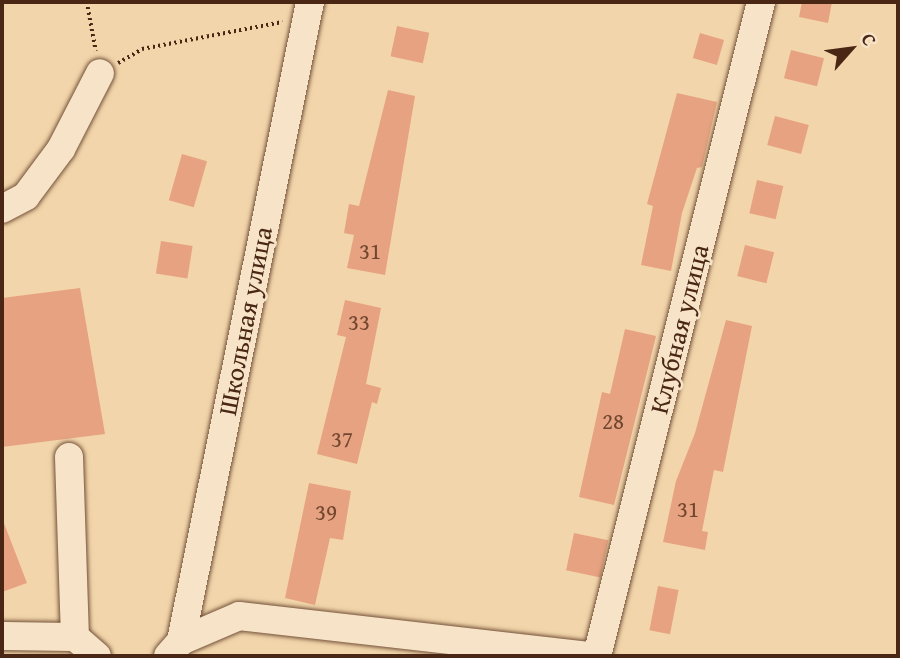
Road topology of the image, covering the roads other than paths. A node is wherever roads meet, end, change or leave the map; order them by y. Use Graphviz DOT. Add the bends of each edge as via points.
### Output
graph roads {
  1 [pos="761,2"];
  2 [pos="308,12"];
  3 [pos="100,74"];
  4 [pos="2,209"];
  5 [pos="69,457"];
  6 [pos="2,636"];
  7 [pos="75,637"];
  8 [pos="175,648"];
  9 [pos="97,656"];
  10 [pos="591,656"];
  11 [pos="597,656"];
  1 -- 11 [label="street, Клубная улица"];
  2 -- 8 [label="street, Школьная улица"];
  3 -- 4 [label="street" via="61,149 26,195"];
  5 -- 7 [label="street"];
  6 -- 7 [label="street"];
  7 -- 9 [label="street"];
  8 -- 10 [label="street, Школьная улица" via="239,616"];
}
